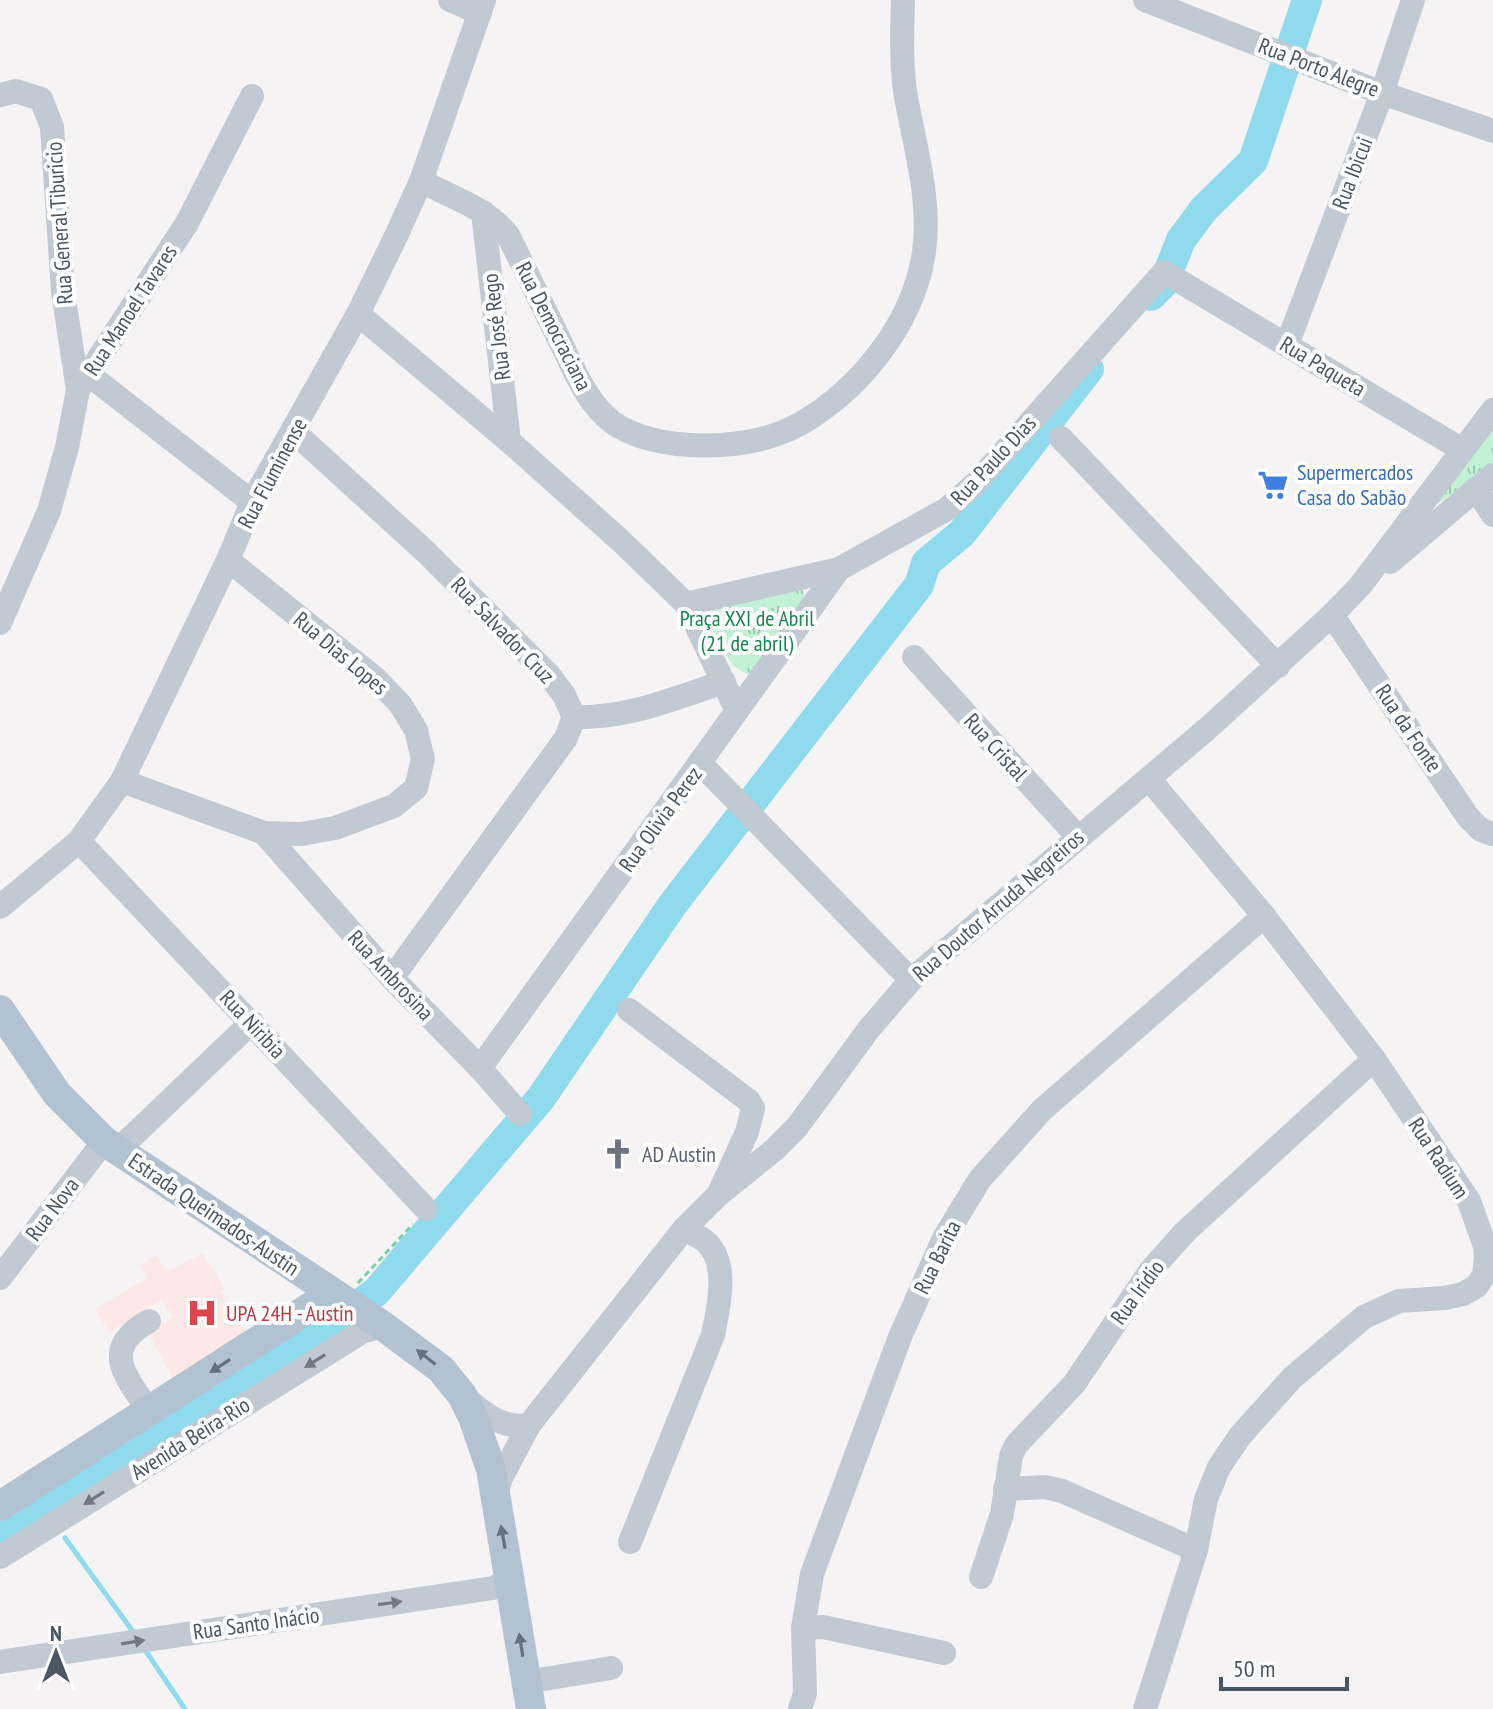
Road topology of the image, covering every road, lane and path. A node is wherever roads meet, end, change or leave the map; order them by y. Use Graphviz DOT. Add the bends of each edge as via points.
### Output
graph roads {
  1 [pos="450,0"];
  2 [pos="903,0"];
  3 [pos="1145,0"];
  4 [pos="1413,0"];
  5 [pos="482,6"];
  6 [pos="1382,93"];
  7 [pos="0,95"];
  8 [pos="252,96"];
  9 [pos="1493,131"];
  10 [pos="421,181"];
  11 [pos="483,212"];
  12 [pos="1171,277"];
  13 [pos="358,314"];
  14 [pos="1287,345"];
  15 [pos="83,382"];
  16 [pos="1493,410"];
  17 [pos="294,432"];
  18 [pos="1061,438"];
  19 [pos="509,441"];
  20 [pos="1461,449"];
  21 [pos="1485,482"];
  22 [pos="252,502"];
  23 [pos="1493,515"];
  24 [pos="228,560"];
  25 [pos="839,569"];
  26 [pos="1360,586"];
  27 [pos="686,604"];
  28 [pos="1332,615"];
  29 [pos="0,623"];
  30 [pos="914,657"];
  31 [pos="1278,666"];
  32 [pos="724,682"];
  33 [pos="737,711"];
  34 [pos="574,717"];
  35 [pos="700,763"];
  36 [pos="1149,779"];
  37 [pos="122,781"];
  38 [pos="264,833"];
  39 [pos="1493,834"];
  40 [pos="1078,837"];
  41 [pos="79,841"];
  42 [pos="0,907"];
  43 [pos="1264,916"];
  44 [pos="392,978"];
  45 [pos="911,980"];
  46 [pos="0,1010"];
  47 [pos="629,1010"];
  48 [pos="252,1022"];
  49 [pos="1374,1059"];
  50 [pos="480,1068"];
  51 [pos="520,1114"];
  52 [pos="111,1145"];
  53 [pos="717,1196"];
  54 [pos="426,1209"];
  55 [pos="684,1229"];
  56 [pos="0,1278"];
  57 [pos="351,1305"];
  58 [pos="149,1321"];
  59 [pos="462,1395"];
  60 [pos="150,1412"];
  61 [pos="529,1425"];
  62 [pos="1005,1489"];
  63 [pos="496,1494"];
  64 [pos="0,1506"];
  65 [pos="630,1542"];
  66 [pos="1196,1550"];
  67 [pos="0,1557"];
  68 [pos="981,1577"];
  69 [pos="510,1580"];
  70 [pos="803,1628"];
  71 [pos="944,1653"];
  72 [pos="0,1662"];
  73 [pos="611,1668"];
  74 [pos="529,1696"];
  75 [pos="1146,1706"];
  76 [pos="800,1709"];
  1 -- 5 [label="street"];
  2 -- 11 [label="street, Rua Democraciana" via="905,87 925,215 923,258 912,294 871,365 799,425 757,440 710,446 667,444 626,432 584,392 508,235"];
  3 -- 6 [label="street, Rua Porto Alegre"];
  4 -- 6 [label="street, Rua Ibicui"];
  5 -- 10 [label="street, Rua Fluminense"];
  6 -- 9 [label="street, Rua Porto Alegre"];
  6 -- 14 [label="street, Rua Ibicui"];
  7 -- 15 [label="street, Rua General Tiburicio" via="16,91 41,99 52,127 63,292"];
  8 -- 15 [label="street, Rua Manoel Tavares" via="187,223"];
  10 -- 11 [label="street, Rua Democraciana"];
  10 -- 13 [label="street, Rua Fluminense"];
  11 -- 19 [label="street, Rua José Rego"];
  12 -- 14 [label="street, Rua Paqueta"];
  12 -- 25 [label="street, Rua Paulo Dias" via="947,509"];
  13 -- 17 [label="street, Rua Fluminense"];
  13 -- 19 [label="street"];
  14 -- 20 [label="street, Rua Paqueta"];
  15 -- 22 [label="street"];
  15 -- 29 [label="street, Rua Manoel Tavares" via="49,511"];
  16 -- 20 [label="street, Rua Doutor Arruda Negreiros"];
  17 -- 22 [label="street, Rua Fluminense"];
  17 -- 34 [label="street, Rua Salvador Cruz" via="427,553 549,675"];
  18 -- 31 [label="street"];
  19 -- 27 [label="street"];
  20 -- 26 [label="street, Rua Doutor Arruda Negreiros"];
  21 -- 23 [label="street"];
  21 -- 26 [label="street"];
  22 -- 24 [label="street, Rua Fluminense"];
  24 -- 37 [label="street, Rua Fluminense"];
  24 -- 38 [label="street, Rua Dias Lopes" via="375,678 416,730 423,759 416,788 394,806 335,828"];
  25 -- 27 [label="street, Rua Paulo Dias"];
  25 -- 33 [label="street, Rua Olivia Perez"];
  26 -- 28 [label="street, Rua Doutor Arruda Negreiros"];
  27 -- 32 [label="street"];
  28 -- 31 [label="street, Rua Doutor Arruda Negreiros"];
  28 -- 39 [label="street, Rua da Fonte" via="1468,817"];
  30 -- 40 [label="street, Rua Cristal"];
  31 -- 36 [label="street, Rua Doutor Arruda Negreiros"];
  32 -- 33 [label="street"];
  32 -- 34 [label="street" via="626,713"];
  33 -- 35 [label="street, Rua Olivia Perez"];
  34 -- 44 [label="street" via="566,738"];
  35 -- 45 [label="street"];
  35 -- 50 [label="street, Rua Olivia Perez"];
  36 -- 40 [label="street, Rua Doutor Arruda Negreiros"];
  36 -- 43 [label="street, Rua Radium"];
  37 -- 38 [label="street, Rua Dias Lopes"];
  37 -- 41 [label="street, Rua Fluminense"];
  38 -- 44 [label="street, Rua Ambrosina"];
  40 -- 45 [label="street, Rua Doutor Arruda Negreiros"];
  41 -- 42 [label="street, Rua Fluminense"];
  41 -- 48 [label="street, Rua Niribia"];
  43 -- 49 [label="street, Rua Radium"];
  43 -- 70 [label="street, Rua Barita" via="1042,1110 980,1179 944,1238 900,1337 812,1574"];
  44 -- 50 [label="street, Rua Ambrosina"];
  45 -- 53 [label="street, Rua Doutor Arruda Negreiros" via="797,1127"];
  46 -- 52 [label="main road, Estrada Queimados-Austin" via="57,1094"];
  47 -- 53 [label="street" via="753,1108"];
  48 -- 52 [label="street, Rua Nova"];
  48 -- 54 [label="street, Rua Niribia"];
  49 -- 62 [label="street, Rua Iridio" via="1185,1232 1151,1270 1074,1384 1016,1445"];
  49 -- 66 [label="street, Rua Radium" via="1469,1201 1485,1246 1484,1274 1463,1294 1399,1301 1364,1317 1292,1378 1219,1467"];
  50 -- 51 [label="street, Rua Ambrosina"];
  52 -- 56 [label="street, Rua Nova"];
  52 -- 57 [label="main road, Estrada Queimados-Austin"];
  53 -- 55 [label="street, Rua Doutor Arruda Negreiros"];
  54 -- 57 [label="path" via="358,1283"];
  55 -- 61 [label="street, Rua Doutor Arruda Negreiros"];
  55 -- 65 [label="street" via="707,1243 716,1257 719,1302 713,1335"];
  59 -- 57 [label="main road, Estrada Queimados-Austin, one-way" via="441,1369"];
  57 -- 60 [label="main road, Avenida Beira-Rio, one-way" via="322,1297"];
  57 -- 67 [label="street, Avenida Beira-Rio, one-way" via="362,1332"];
  58 -- 60 [label="street" via="135,1329 120,1350 124,1375"];
  59 -- 61 [label="street" via="495,1420"];
  59 -- 63 [label="main road, Estrada Queimados-Austin" via="484,1446"];
  60 -- 64 [label="main road, Avenida Beira-Rio"];
  61 -- 63 [label="street, Rua Doutor Arruda Negreiros"];
  62 -- 66 [label="street" via="1062,1491"];
  62 -- 68 [label="street, Rua Iridio"];
  69 -- 63 [label="main road, Estrada Queimados-Austin, one-way"];
  66 -- 75 [label="street, Rua Radium"];
  72 -- 69 [label="street, Rua Santo Inácio, one-way" via="493,1588"];
  74 -- 69 [label="main road, Estrada Queimados-Austin, one-way"];
  70 -- 71 [label="street" via="823,1627"];
  70 -- 76 [label="street, Rua Barita" via="805,1693"];
  73 -- 74 [label="street"];
}
